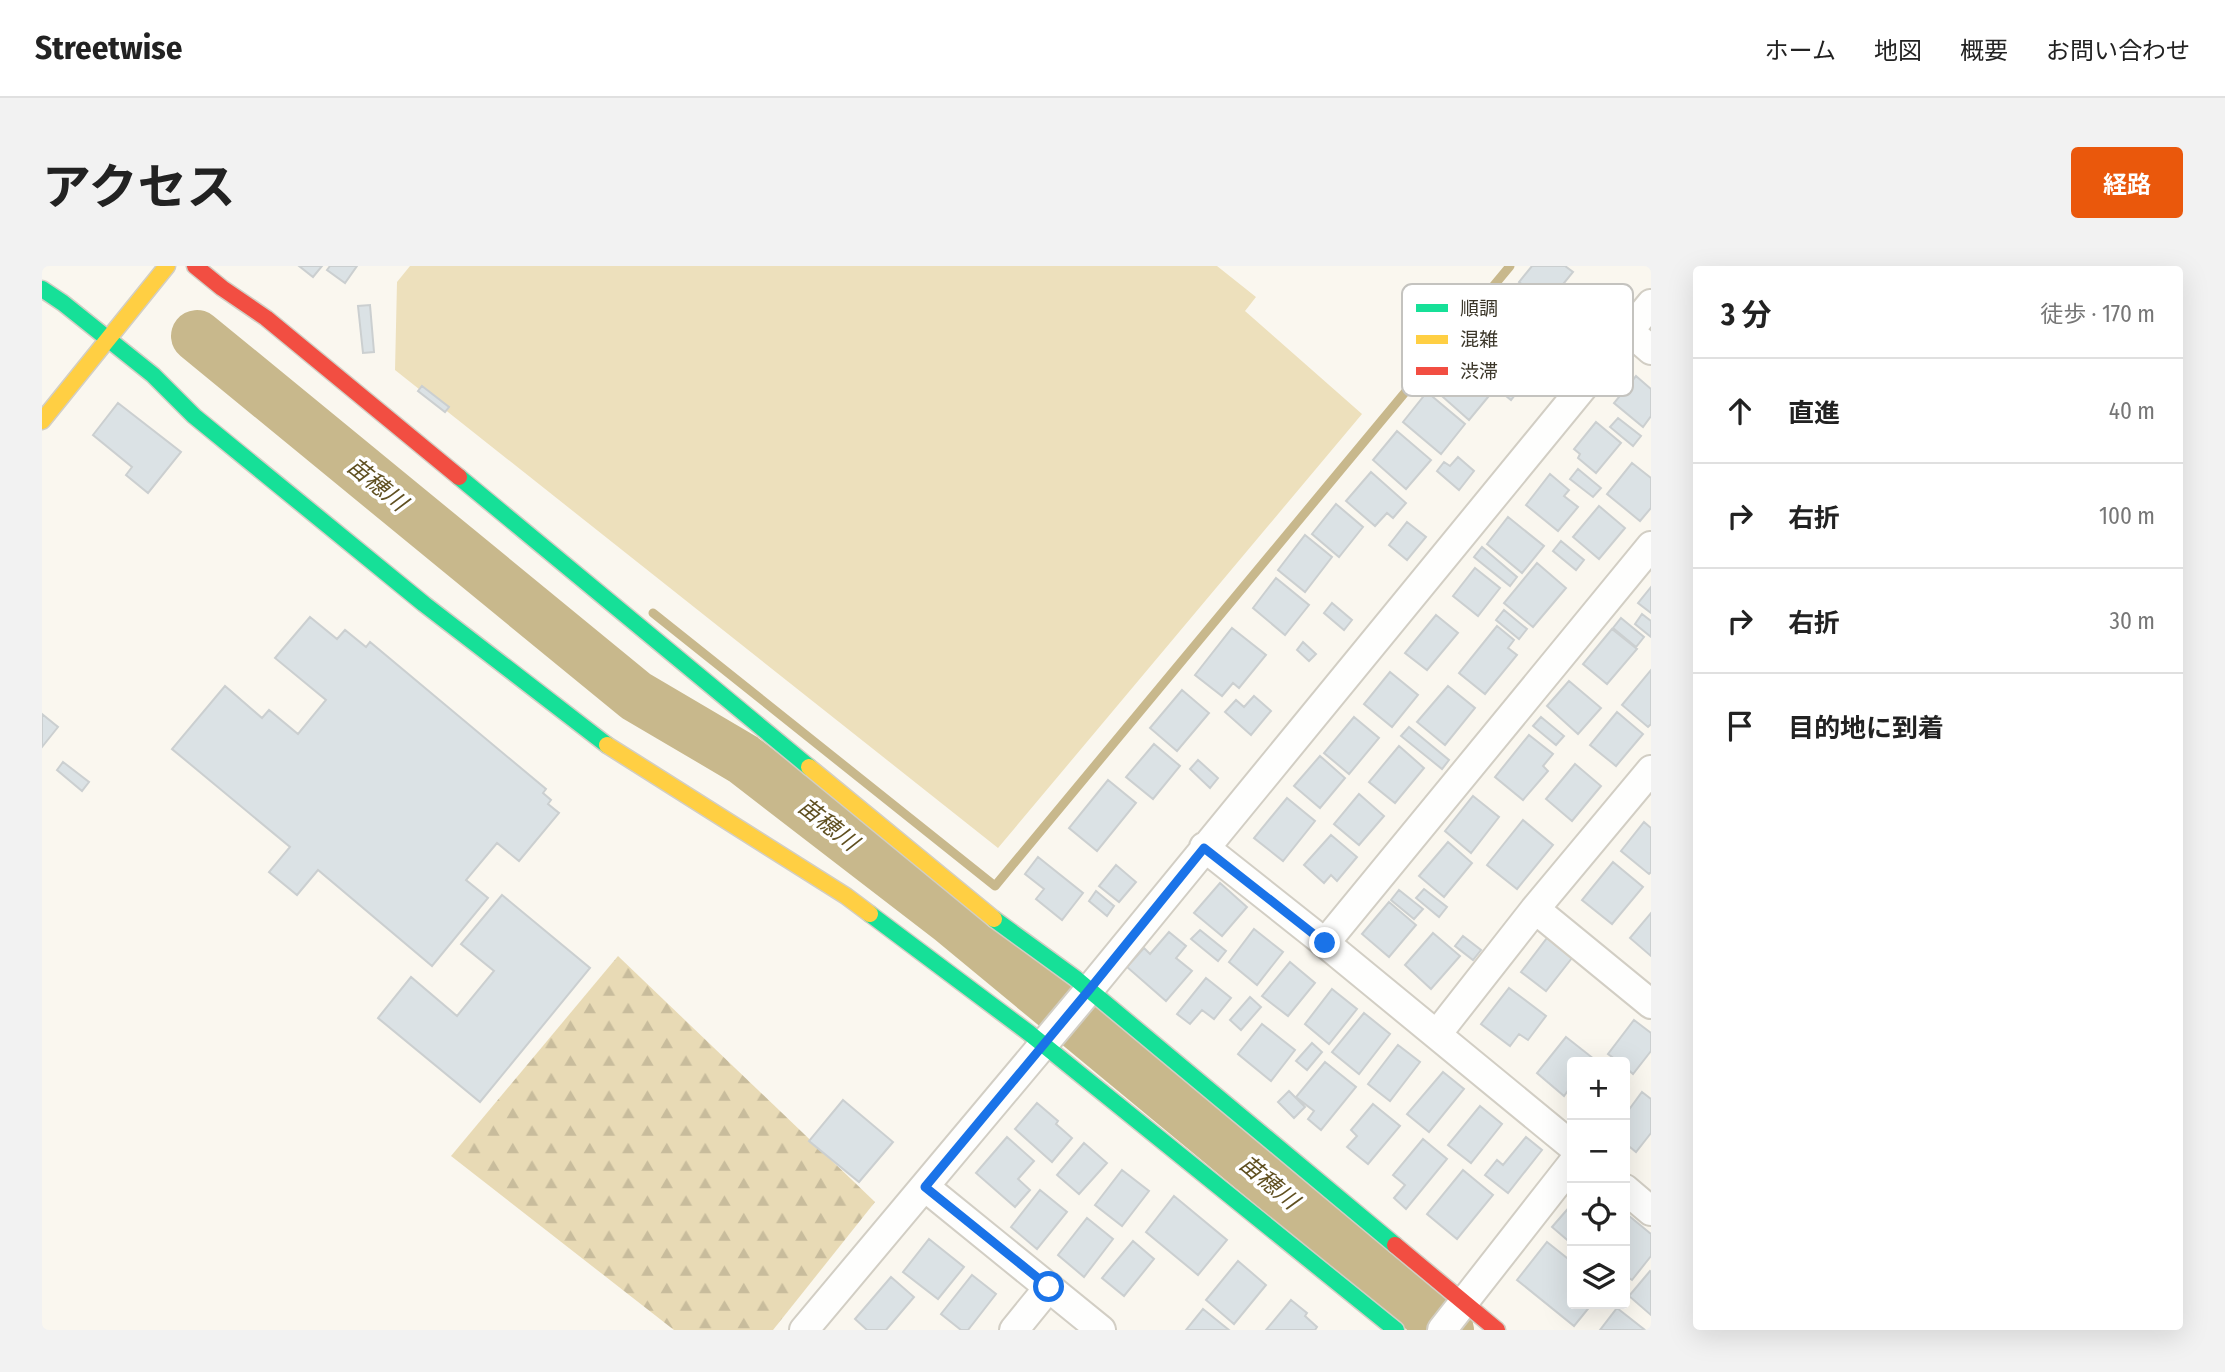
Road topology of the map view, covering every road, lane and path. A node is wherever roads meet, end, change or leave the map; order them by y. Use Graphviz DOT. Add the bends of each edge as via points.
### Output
graph roads {
  1 [pos="167,266"];
  2 [pos="195,266"];
  3 [pos="42,289"];
  4 [pos="1651,304"];
  5 [pos="1633,326"];
  6 [pos="1633,334"];
  7 [pos="109,339"];
  8 [pos="1651,350"];
  9 [pos="1576,396"];
  10 [pos="42,421"];
  11 [pos="1651,546"];
  12 [pos="1649,777"];
  13 [pos="1204,848"];
  14 [pos="1535,909"];
  15 [pos="1325,943"];
  16 [pos="1082,998"];
  17 [pos="1651,1003"];
  18 [pos="1437,1034"];
  19 [pos="1047,1040"];
  20 [pos="1567,1142"];
  21 [pos="1567,1170"];
  22 [pos="925,1187"];
  23 [pos="1630,1193"];
  24 [pos="1651,1211"];
  25 [pos="1049,1287"];
  26 [pos="1453,1316"];
  27 [pos="804,1330"];
  28 [pos="1014,1330"];
  29 [pos="1101,1330"];
  30 [pos="1396,1330"];
  31 [pos="1497,1330"];
  1 -- 7 [label="street"];
  2 -- 16 [label="street" via="266,318"];
  3 -- 7 [label="street"];
  4 -- 5 [label="street"];
  6 -- 8 [label="street"];
  7 -- 10 [label="street"];
  7 -- 19 [label="street" via="194,416 599,740 846,895"];
  9 -- 13 [label="street"];
  11 -- 15 [label="street"];
  12 -- 14 [label="street"];
  13 -- 15 [label="street"];
  13 -- 16 [label="street"];
  14 -- 17 [label="street"];
  14 -- 18 [label="street"];
  15 -- 18 [label="street"];
  16 -- 19 [label="street"];
  16 -- 26 [label="street"];
  18 -- 20 [label="street"];
  19 -- 22 [label="street"];
  19 -- 30 [label="street"];
  21 -- 26 [label="street"];
  22 -- 25 [label="street"];
  22 -- 27 [label="street"];
  23 -- 24 [label="street"];
  25 -- 28 [label="street"];
  25 -- 29 [label="street"];
  26 -- 31 [label="street"];
}
